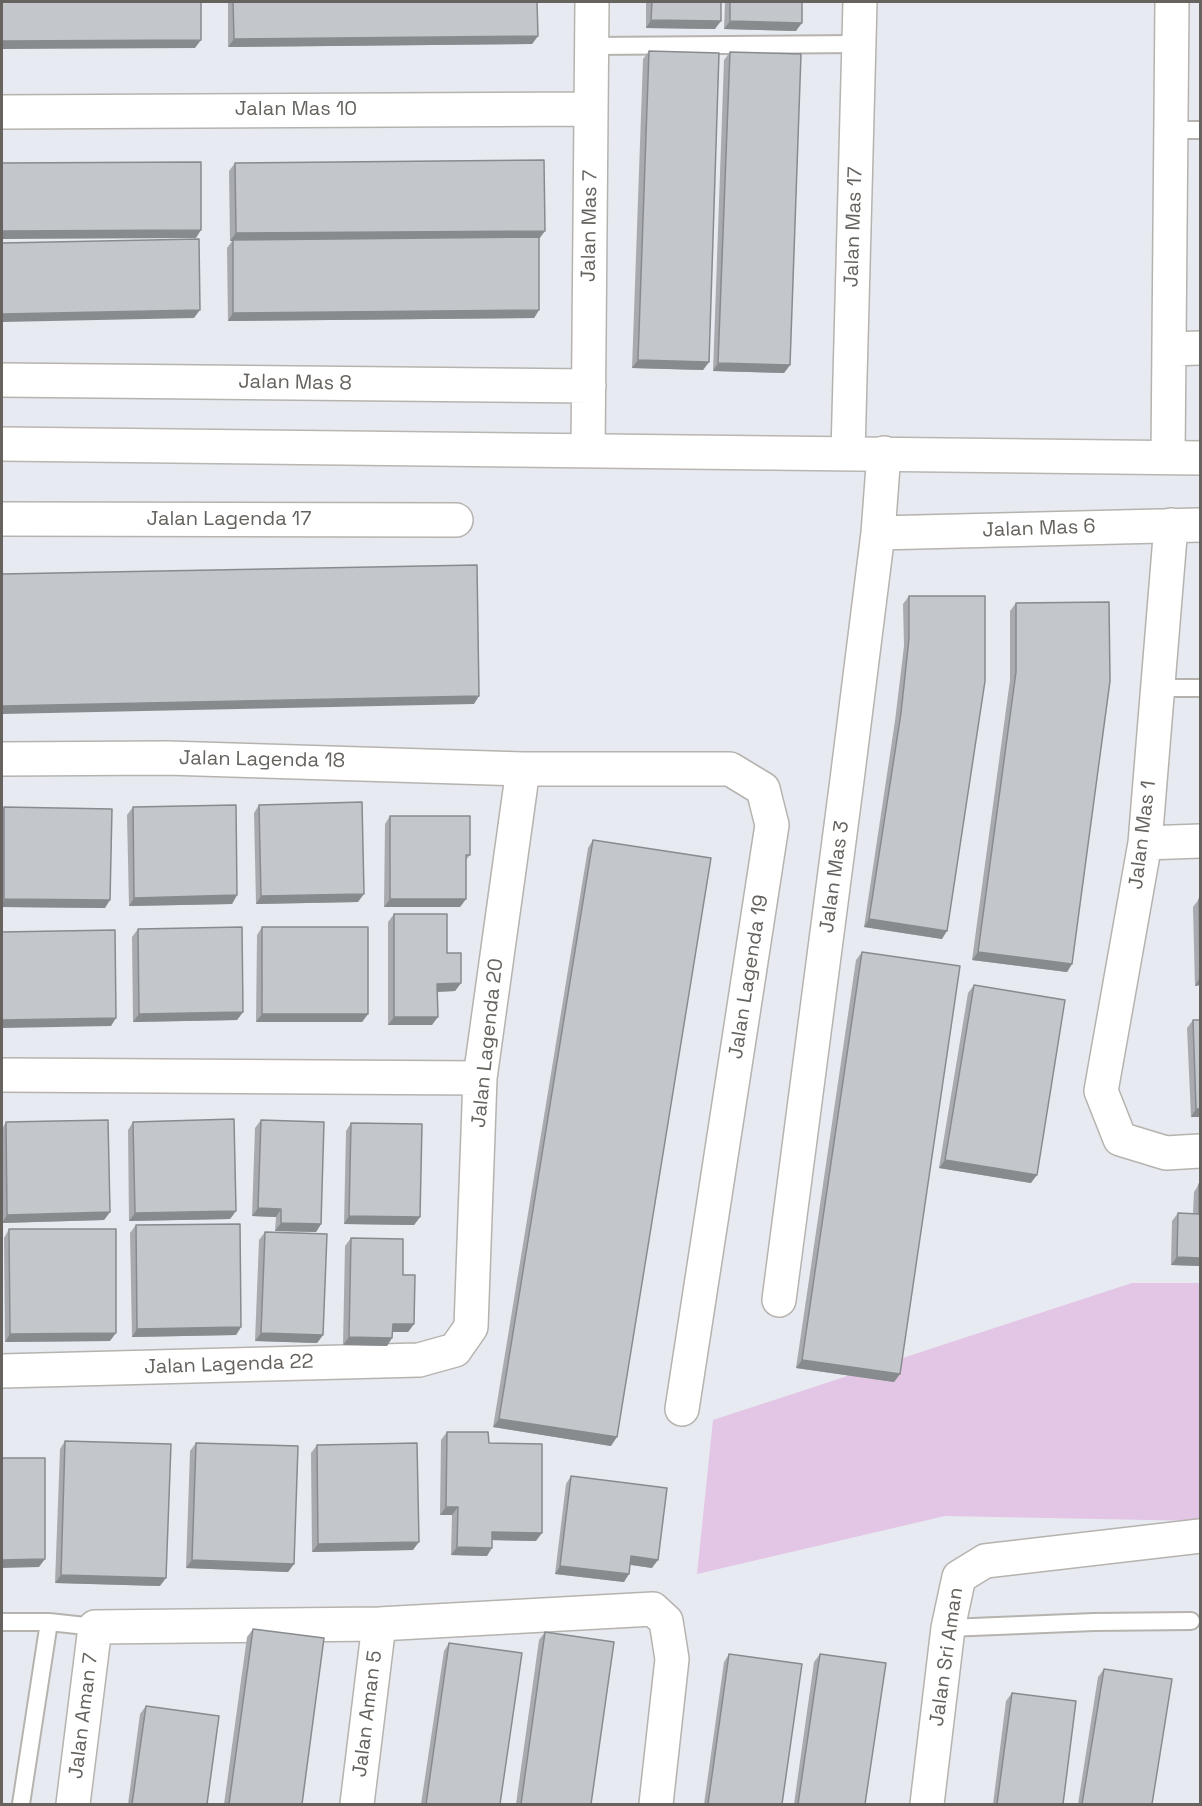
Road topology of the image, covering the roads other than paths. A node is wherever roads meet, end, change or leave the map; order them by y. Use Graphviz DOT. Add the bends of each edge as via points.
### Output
graph roads {
  1 [pos="592,2"];
  2 [pos="860,2"];
  3 [pos="1172,2"];
  4 [pos="859,44"];
  5 [pos="592,46"];
  6 [pos="591,109"];
  7 [pos="2,112"];
  8 [pos="1186,130"];
  9 [pos="1186,349"];
  10 [pos="2,380"];
  11 [pos="589,386"];
  12 [pos="2,444"];
  13 [pos="588,450"];
  14 [pos="848,453"];
  15 [pos="884,453"];
  16 [pos="1168,457"];
  17 [pos="1200,458"];
  18 [pos="2,519"];
  19 [pos="456,520"];
  20 [pos="1186,525"];
  21 [pos="878,533"];
  22 [pos="1158,688"];
  23 [pos="1200,688"];
  24 [pos="2,759"];
  25 [pos="523,770"];
  26 [pos="1200,841"];
  27 [pos="1145,843"];
  28 [pos="2,1075"];
  29 [pos="480,1078"];
  30 [pos="1200,1151"];
  31 [pos="778,1300"];
  32 [pos="455,1350"];
  33 [pos="2,1371"];
  34 [pos="682,1409"];
  35 [pos="1200,1536"];
  36 [pos="1191,1621"];
  37 [pos="2,1622"];
  38 [pos="49,1622"];
  39 [pos="379,1624"];
  40 [pos="95,1627"];
  41 [pos="948,1628"];
  42 [pos="21,1804"];
  43 [pos="73,1804"];
  44 [pos="357,1804"];
  45 [pos="656,1804"];
  46 [pos="927,1804"];
  1 -- 5 [label="street, Jalan Mas 7"];
  2 -- 4 [label="street, Jalan Mas 17"];
  3 -- 8 [label="street"];
  4 -- 5 [label="lane"];
  4 -- 14 [label="street, Jalan Mas 17"];
  5 -- 6 [label="street, Jalan Mas 7"];
  6 -- 7 [label="street, Jalan Mas 10"];
  6 -- 11 [label="street, Jalan Mas 7"];
  8 -- 9 [label="street"];
  9 -- 16 [label="street"];
  10 -- 11 [label="street, Jalan Mas 8"];
  11 -- 13 [label="street, Jalan Mas 7"];
  12 -- 13 [label="street"];
  13 -- 14 [label="street"];
  14 -- 15 [label="street"];
  15 -- 16 [label="street"];
  15 -- 21 [label="street, Jalan Mas 3"];
  16 -- 17 [label="street"];
  18 -- 19 [label="street, Jalan Lagenda 17"];
  20 -- 21 [label="street, Jalan Mas 6"];
  20 -- 22 [label="street, Jalan Mas 1"];
  21 -- 31 [label="street, Jalan Mas 3"];
  22 -- 23 [label="lane"];
  22 -- 27 [label="street, Jalan Mas 1"];
  24 -- 25 [label="street, Jalan Lagenda 18" via="167,758"];
  25 -- 29 [label="street, Jalan Lagenda 20"];
  25 -- 34 [label="street, Jalan Lagenda 19" via="730,769 763,789 772,825"];
  26 -- 27 [label="street"];
  27 -- 30 [label="street, Jalan Mas 1" via="1101,1091 1120,1139 1166,1153"];
  28 -- 29 [label="street"];
  29 -- 32 [label="street, Jalan Lagenda 20" via="471,1327"];
  32 -- 33 [label="street, Jalan Lagenda 22" via="419,1360"];
  35 -- 41 [label="street, Jalan Sri Aman" via="985,1561 959,1577"];
  36 -- 41 [label="lane"];
  37 -- 38 [label="lane"];
  38 -- 40 [label="lane"];
  38 -- 42 [label="lane"];
  39 -- 40 [label="street"];
  39 -- 44 [label="street, Jalan Aman 5"];
  39 -- 45 [label="street" via="653,1609 666,1621 672,1659"];
  40 -- 43 [label="street, Jalan Aman 7"];
  41 -- 46 [label="street, Jalan Sri Aman"];
}
